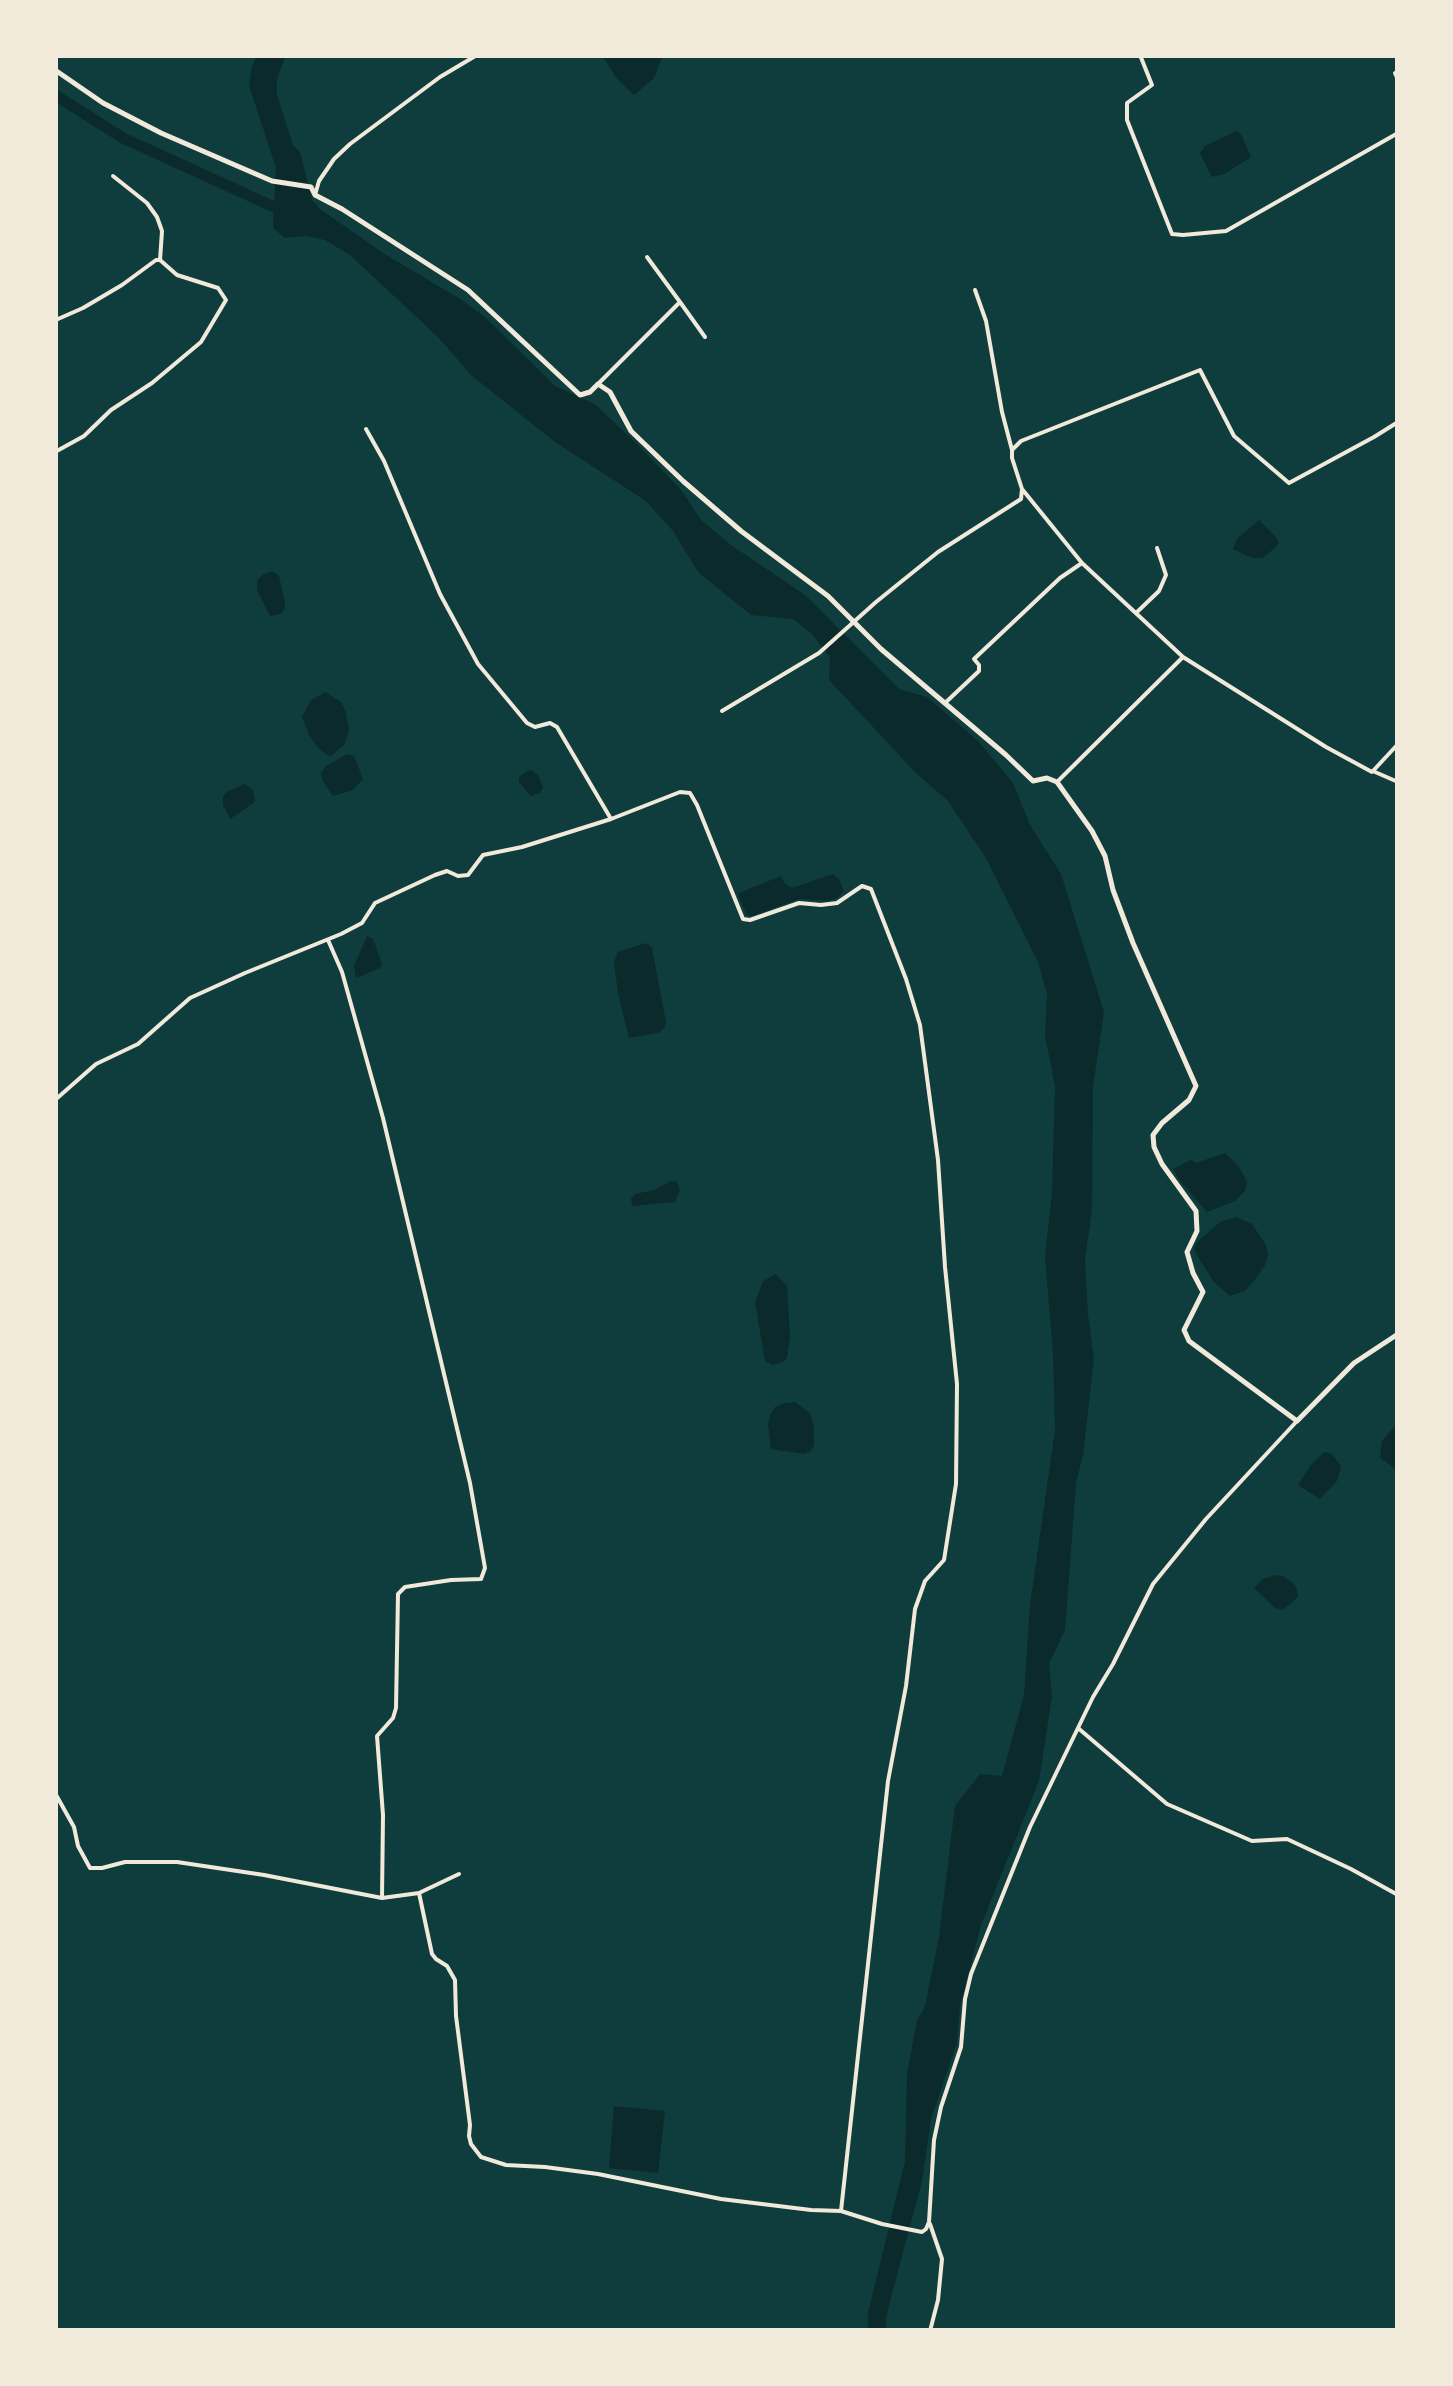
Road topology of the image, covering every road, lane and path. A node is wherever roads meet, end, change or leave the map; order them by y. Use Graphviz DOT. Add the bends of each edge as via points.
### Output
graph roads {
  1 [pos="477,55"];
  2 [pos="1140,55"];
  3 [pos="55,70"];
  4 [pos="1398,133"];
  5 [pos="113,176"];
  6 [pos="316,195"];
  7 [pos="647,256"];
  8 [pos="160,260"];
  9 [pos="975,290"];
  10 [pos="680,302"];
  11 [pos="55,318"];
  12 [pos="705,337"];
  13 [pos="598,384"];
  14 [pos="1398,422"];
  15 [pos="366,429"];
  16 [pos="1012,450"];
  17 [pos="55,452"];
  18 [pos="1022,489"];
  19 [pos="1157,548"];
  20 [pos="1082,563"];
  21 [pos="1136,613"];
  22 [pos="855,621"];
  23 [pos="1183,656"];
  24 [pos="945,703"];
  25 [pos="722,711"];
  26 [pos="1398,744"];
  27 [pos="1372,772"];
  28 [pos="1057,782"];
  29 [pos="1398,782"];
  30 [pos="611,820"];
  31 [pos="328,940"];
  32 [pos="55,1100"];
  33 [pos="1398,1334"];
  34 [pos="1297,1421"];
  35 [pos="1078,1728"];
  36 [pos="55,1793"];
  37 [pos="460,1874"];
  38 [pos="419,1893"];
  39 [pos="1398,1895"];
  40 [pos="382,1898"];
  41 [pos="841,2211"];
  42 [pos="928,2222"];
  43 [pos="930,2331"];
  1 -- 6 [label="street" via="350,144 319,181"];
  2 -- 4 [label="street" via="1152,85 1127,103 1127,120 1172,234 1226,231"];
  3 -- 6 [label="street" via="160,133 272,181 311,187"];
  5 -- 8 [label="street" via="157,217"];
  6 -- 13 [label="street" via="468,290 580,395"];
  7 -- 10 [label="street"];
  8 -- 11 [label="street"];
  8 -- 17 [label="street" via="177,275 218,288 224,306 201,342"];
  9 -- 16 [label="street"];
  10 -- 12 [label="street"];
  10 -- 13 [label="street"];
  13 -- 22 [label="street" via="610,392 631,431 683,481"];
  14 -- 16 [label="street" via="1289,483 1234,436 1200,370"];
  15 -- 30 [label="street" via="478,664 527,723 557,727"];
  16 -- 18 [label="street"];
  18 -- 20 [label="street"];
  18 -- 22 [label="street" via="1021,500 938,552"];
  19 -- 21 [label="street" via="1166,575"];
  20 -- 21 [label="street"];
  20 -- 24 [label="street" via="974,659 979,671"];
  21 -- 23 [label="street"];
  22 -- 24 [label="street"];
  22 -- 25 [label="street" via="819,653"];
  23 -- 27 [label="street"];
  23 -- 28 [label="street"];
  24 -- 28 [label="street" via="1033,781"];
  26 -- 27 [label="street"];
  27 -- 29 [label="street"];
  28 -- 34 [label="street" via="1104,856 1132,943 1196,1086 1153,1135 1162,1164 1196,1211 1188,1252 1203,1292 1184,1330 1189,1341"];
  30 -- 31 [label="street" via="483,856 468,875 435,875 375,903 362,923"];
  30 -- 41 [label="street" via="690,793 744,919 871,889 920,1024 957,1384 956,1484 944,1560 925,1581 915,1609 888,1780"];
  31 -- 32 [label="street" via="190,998 138,1044 96,1064"];
  31 -- 40 [label="street" via="383,1118 485,1568 481,1579 398,1594 396,1708 377,1736"];
  33 -- 34 [label="street" via="1354,1363"];
  34 -- 35 [label="street" via="1154,1584"];
  35 -- 39 [label="street" via="1167,1804 1252,1841 1287,1839"];
  35 -- 42 [label="street" via="971,1974 961,2047 934,2140"];
  36 -- 40 [label="street" via="90,1868 177,1862"];
  37 -- 38 [label="street"];
  38 -- 40 [label="street"];
  38 -- 41 [label="street" via="432,1954 455,1980 469,2136 481,2157 721,2199"];
  41 -- 42 [label="street" via="922,2232"];
  42 -- 43 [label="street" via="942,2259"];
}
